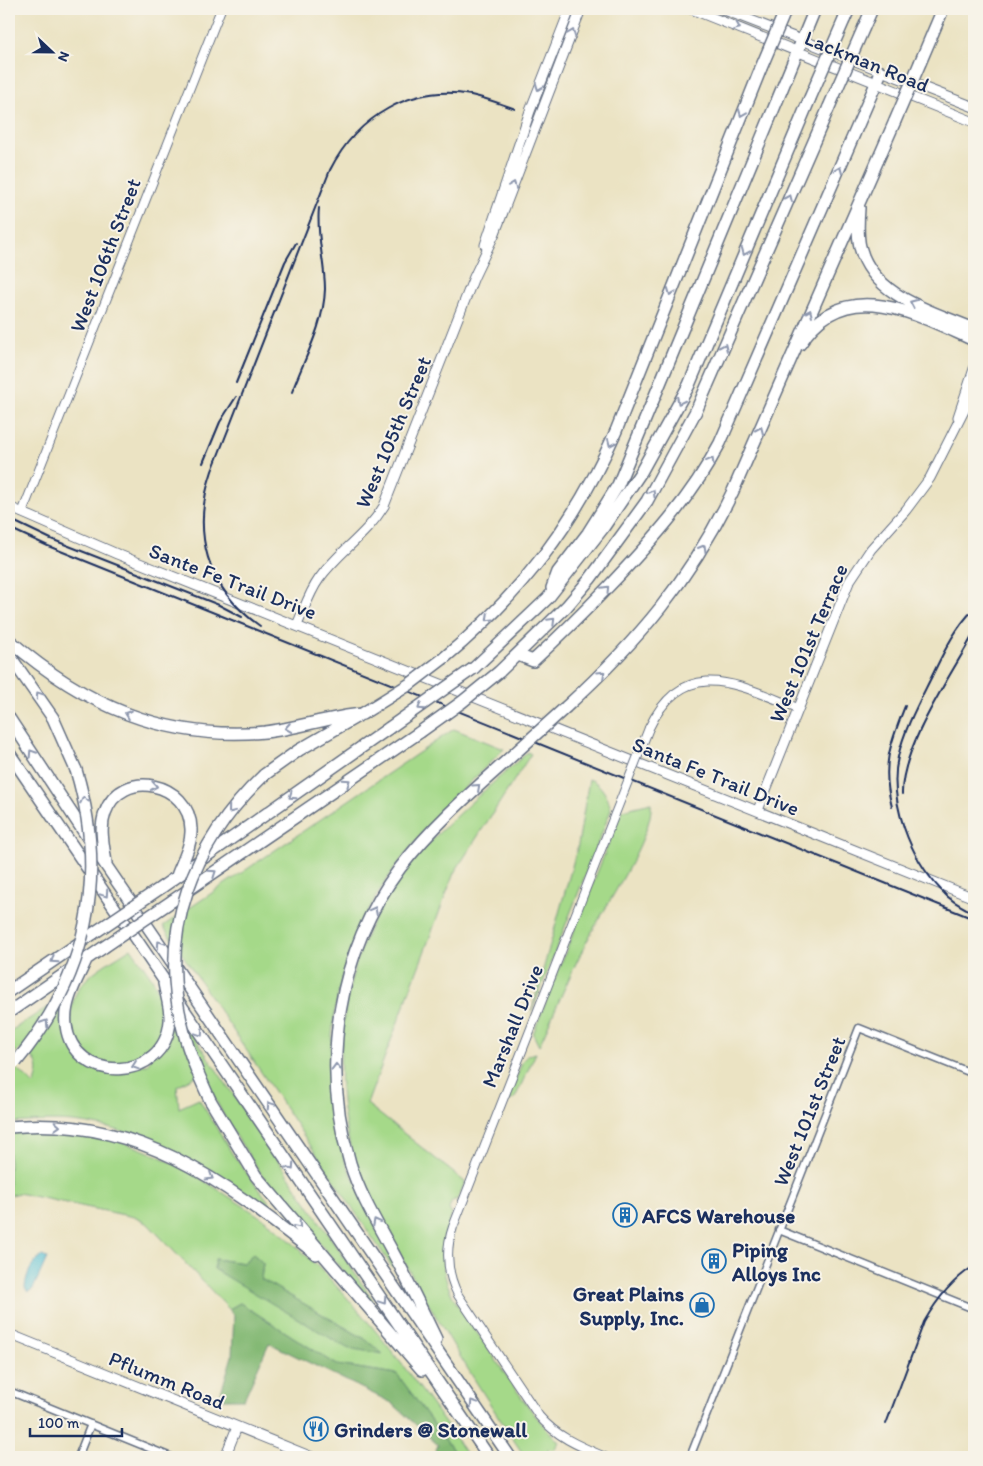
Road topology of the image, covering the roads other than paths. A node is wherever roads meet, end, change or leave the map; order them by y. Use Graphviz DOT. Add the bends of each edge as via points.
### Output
graph roads {
  1 [pos="221,9"];
  2 [pos="570,9"];
  3 [pos="581,9"];
  4 [pos="691,9"];
  5 [pos="722,9"];
  6 [pos="786,9"];
  7 [pos="815,9"];
  8 [pos="849,9"];
  9 [pos="943,9"];
  10 [pos="869,16"];
  11 [pos="801,40"];
  12 [pos="796,52"];
  13 [pos="881,72"];
  14 [pos="876,84"];
  15 [pos="974,107"];
  16 [pos="974,112"];
  17 [pos="956,115"];
  18 [pos="974,122"];
  19 [pos="860,200"];
  20 [pos="481,262"];
  21 [pos="974,329"];
  22 [pos="974,340"];
  23 [pos="791,358"];
  24 [pos="974,369"];
  25 [pos="974,390"];
  26 [pos="956,424"];
  27 [pos="9,507"];
  28 [pos="22,513"];
  29 [pos="548,598"];
  30 [pos="297,625"];
  31 [pos="9,640"];
  32 [pos="9,655"];
  33 [pos="518,655"];
  34 [pos="446,686"];
  35 [pos="798,708"];
  36 [pos="362,714"];
  37 [pos="9,718"];
  38 [pos="9,752"];
  39 [pos="758,810"];
  40 [pos="107,866"];
  41 [pos="176,876"];
  42 [pos="974,898"];
  43 [pos="86,960"];
  44 [pos="162,978"];
  45 [pos="9,991"];
  46 [pos="9,1012"];
  47 [pos="12,1065"];
  48 [pos="974,1074"];
  49 [pos="9,1127"];
  50 [pos="779,1230"];
  51 [pos="336,1270"];
  52 [pos="974,1309"];
  53 [pos="9,1334"];
  54 [pos="455,1377"];
  55 [pos="9,1391"];
  56 [pos="454,1407"];
  57 [pos="91,1424"];
  58 [pos="237,1427"];
  59 [pos="78,1457"];
  60 [pos="169,1457"];
  61 [pos="225,1457"];
  62 [pos="312,1457"];
  63 [pos="489,1457"];
  64 [pos="510,1457"];
  65 [pos="604,1457"];
  66 [pos="690,1457"];
  1 -- 28 [label="street, West 106th Street"];
  2 -- 20 [label="main road, West 105th Street, one-way" via="527,120 488,231"];
  20 -- 3 [label="main road, West 105th Street, one-way"];
  4 -- 12 [label="main road, Lackman Road, one-way"];
  5 -- 11 [label="main road, Lackman Road"];
  6 -- 36 [label="highway, one-way, bridge" via="616,432 568,522 526,580 485,622 410,684"];
  7 -- 11 [label="highway"];
  8 -- 29 [label="highway, one-way, bridge" via="689,385 620,504"];
  9 -- 19 [label="highway, bridge"];
  33 -- 10 [label="highway, one-way, bridge" via="590,579 630,528 661,477 697,409"];
  11 -- 12 [label="highway"];
  11 -- 13 [label="main road, Lackman Road"];
  12 -- 14 [label="main road, Lackman Road"];
  12 -- 29 [label="highway" via="618,485 588,533 558,572"];
  13 -- 14 [label="highway"];
  13 -- 15 [label="main road, Lackman Road"];
  14 -- 17 [label="main road, Lackman Road"];
  33 -- 14 [label="highway, one-way" via="533,661 557,639 661,532 702,476 720,443"];
  16 -- 17 [label="main road" via="965,109"];
  17 -- 18 [label="main road, Lackman Road"];
  21 -- 19 [label="highway, one-way" via="906,300 880,281 866,263 860,246"];
  23 -- 19 [label="highway, one-way"];
  20 -- 30 [label="main road, West 105th Street" via="384,506 364,535 318,580"];
  22 -- 23 [label="highway" via="902,308 860,304 834,313 818,323"];
  54 -- 23 [label="highway, one-way, bridge" via="364,1199 350,1162 339,1111 336,1040 349,969 379,901 400,868 427,836 613,663 672,595 699,555 733,491"];
  24 -- 26 [label="main road, West 101st Terrace"];
  25 -- 26 [label="main road, West 101st Terrace"];
  26 -- 35 [label="main road, West 101st Terrace" via="940,460 918,496 871,549 850,582"];
  27 -- 28 [label="main road, Sante Fe Trail Drive"];
  28 -- 30 [label="main road, Sante Fe Trail Drive"];
  29 -- 41 [label="highway, one-way, bridge" via="474,668"];
  30 -- 34 [label="main road, Sante Fe Trail Drive"];
  36 -- 31 [label="highway, one-way" via="335,716 265,732 175,728 131,716 94,700 54,677"];
  47 -- 32 [label="highway, one-way, bridge" via="39,1033 63,992 77,956 91,888 90,832 76,770 53,718"];
  43 -- 33 [label="highway, one-way, bridge" via="452,711"];
  34 -- 39 [label="main road, Santa Fe Trail Drive"];
  35 -- 39 [label="main road, West 101st Terrace"];
  35 -- 65 [label="street, Marshall Drive, bridge" via="736,684 705,681 688,685 668,699 656,714 451,1232 448,1255 451,1280 458,1295 539,1416 566,1440"];
  36 -- 51 [label="highway, one-way, bridge" via="299,750 264,775 235,805 205,848 190,882 180,915 175,975 179,1011 191,1056 210,1100 256,1176"];
  40 -- 37 [label="highway, one-way"];
  38 -- 44 [label="highway, one-way"];
  39 -- 42 [label="main road, Santa Fe Trail Drive"];
  40 -- 41 [label="highway, one-way" via="102,827 108,808 121,792 134,786 150,785 168,790 178,798 190,820 190,838"];
  54 -- 40 [label="highway, one-way"];
  41 -- 45 [label="highway, one-way, bridge"];
  44 -- 43 [label="highway, one-way" via="170,1015 169,1029 161,1047 138,1066 107,1068 81,1054 66,1025 69,997"];
  43 -- 46 [label="highway"];
  44 -- 56 [label="highway, one-way"];
  48 -- 50 [label="street, West 101st Street" via="859,1028"];
  49 -- 51 [label="highway, one-way" via="72,1126 107,1132 156,1148 196,1168 246,1200"];
  50 -- 52 [label="street"];
  50 -- 66 [label="street, West 101st Street"];
  51 -- 56 [label="highway"];
  53 -- 58 [label="main road, Pflumm Road"];
  64 -- 54 [label="highway, one-way"];
  55 -- 57 [label="street"];
  56 -- 63 [label="highway"];
  57 -- 59 [label="street"];
  57 -- 60 [label="street"];
  58 -- 61 [label="main road"];
  58 -- 62 [label="main road, Pflumm Road"];
}
